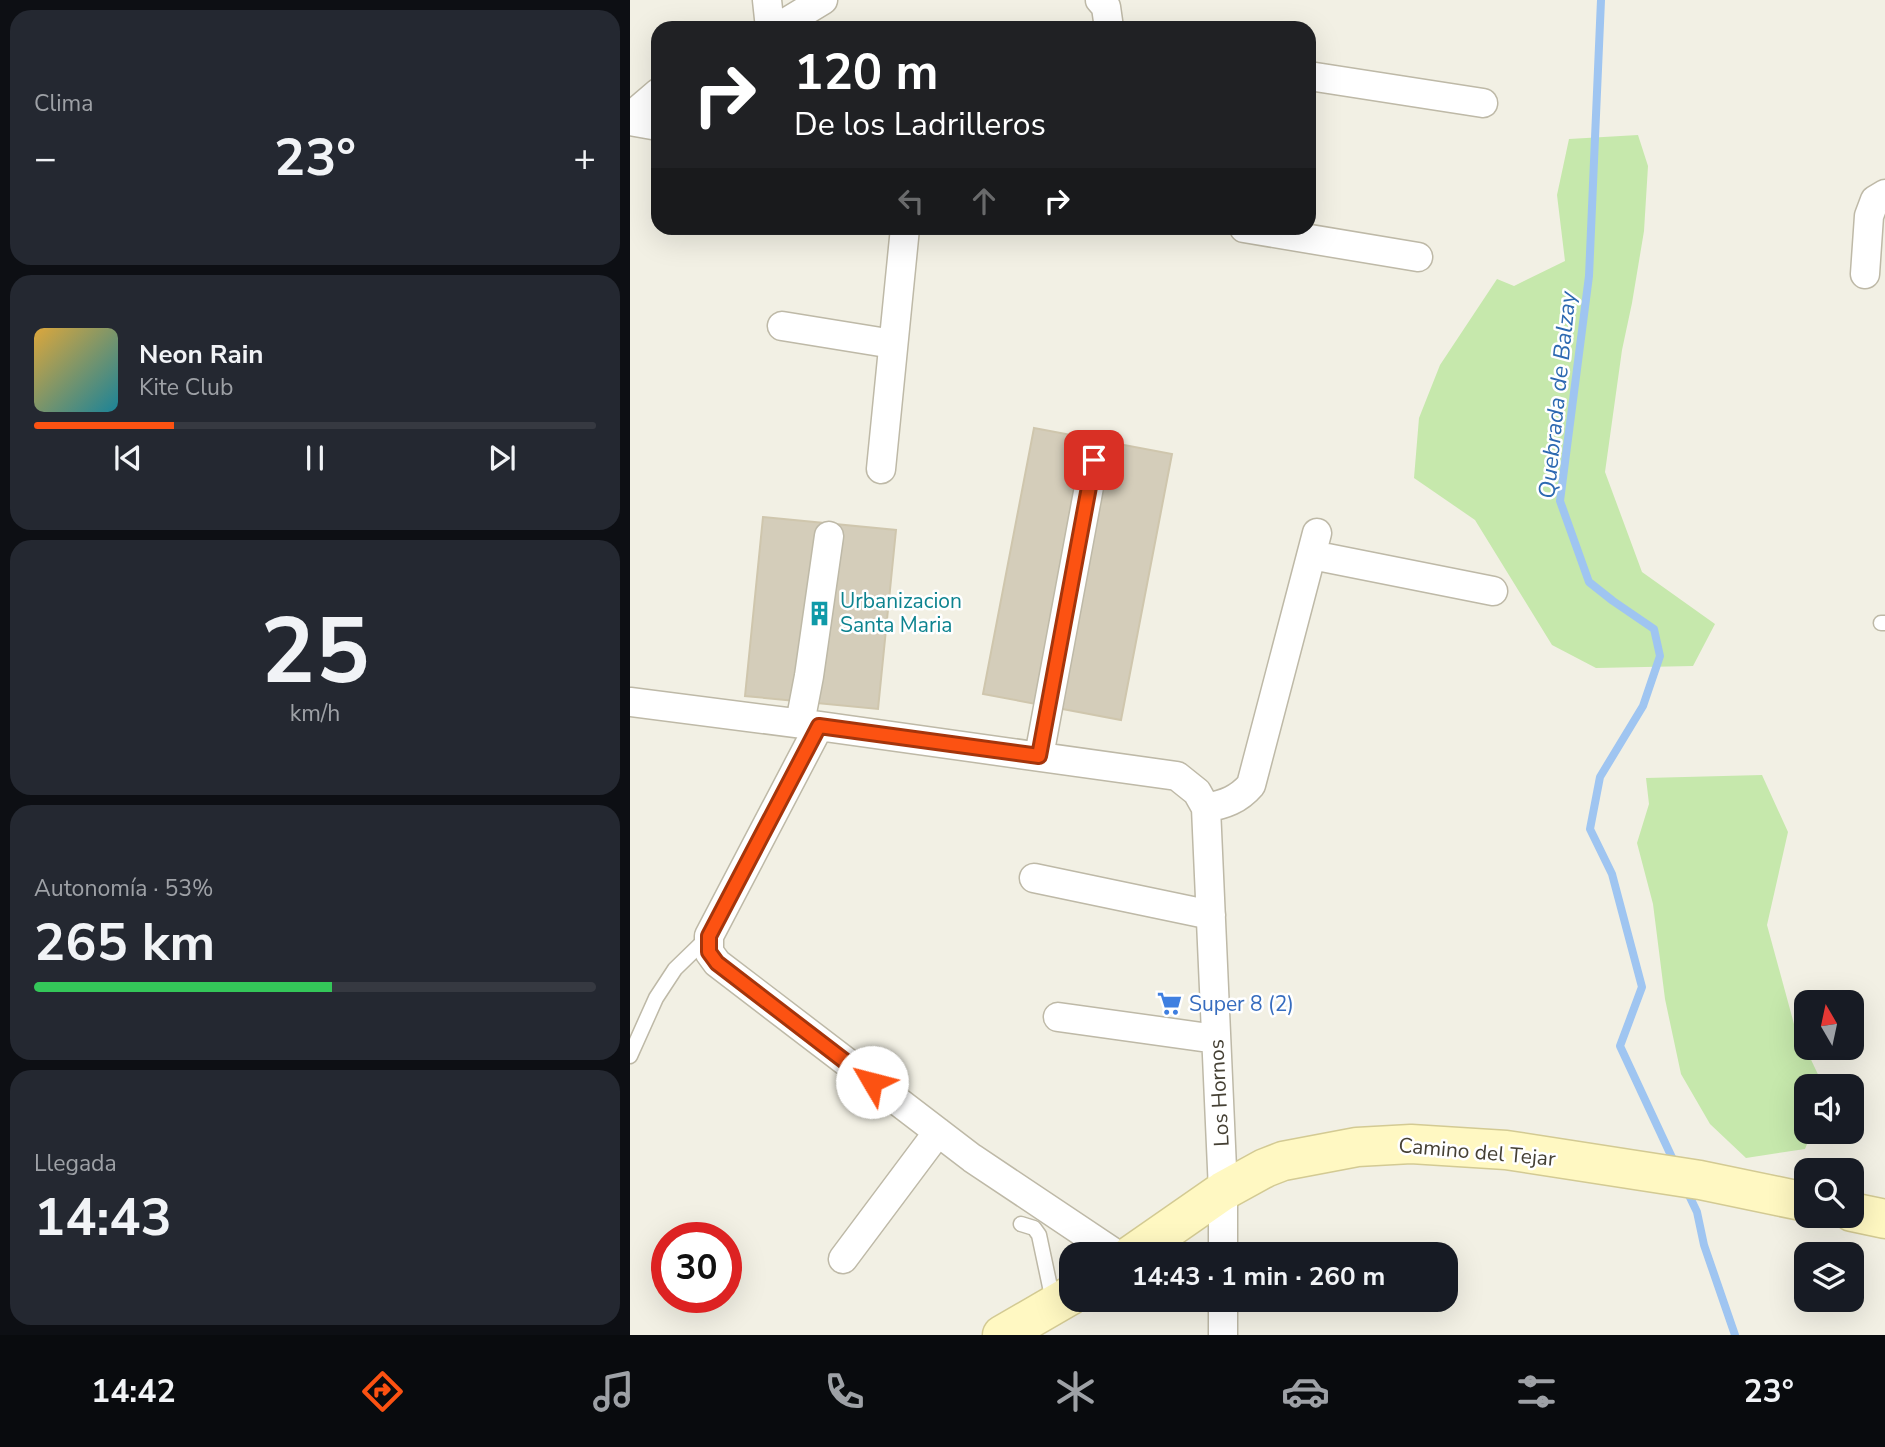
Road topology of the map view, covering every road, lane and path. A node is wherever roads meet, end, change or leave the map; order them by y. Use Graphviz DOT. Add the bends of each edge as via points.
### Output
graph roads {
  1 [pos="767,0"];
  2 [pos="823,0"];
  3 [pos="1100,0"];
  4 [pos="769,21"];
  5 [pos="788,21"];
  6 [pos="1108,21"];
  7 [pos="1316,77"];
  8 [pos="651,100"];
  9 [pos="1483,103"];
  10 [pos="630,119"];
  11 [pos="651,124"];
  12 [pos="1885,194"];
  13 [pos="904,235"];
  14 [pos="1286,235"];
  15 [pos="1418,257"];
  16 [pos="1865,274"];
  17 [pos="782,326"];
  18 [pos="893,344"];
  19 [pos="1094,460"];
  20 [pos="881,468"];
  21 [pos="829,536"];
  22 [pos="1493,591"];
  23 [pos="630,702"];
  24 [pos="809,725"];
  25 [pos="1039,756"];
  26 [pos="1206,808"];
  27 [pos="1034,878"];
  28 [pos="1210,915"];
  29 [pos="709,936"];
  30 [pos="1058,1017"];
  31 [pos="1216,1039"];
  32 [pos="630,1056"];
  33 [pos="938,1132"];
  34 [pos="1223,1191"];
  35 [pos="1794,1200"];
  36 [pos="1864,1215"];
  37 [pos="1885,1219"];
  38 [pos="1021,1224"];
  39 [pos="1098,1242"];
  40 [pos="1150,1242"];
  41 [pos="1223,1242"];
  42 [pos="843,1259"];
  43 [pos="1059,1290"];
  44 [pos="1059,1302"];
  45 [pos="1223,1312"];
  46 [pos="1002,1335"];
  47 [pos="1223,1335"];
  1 -- 4 [label="street"];
  2 -- 5 [label="street"];
  3 -- 6 [label="street"];
  7 -- 9 [label="street"];
  8 -- 10 [label="street"];
  10 -- 11 [label="street"];
  12 -- 16 [label="street" via="1875,200 1869,216"];
  13 -- 18 [label="street"];
  14 -- 15 [label="street"];
  17 -- 18 [label="street"];
  18 -- 20 [label="street"];
  19 -- 25 [label="street"];
  21 -- 24 [label="street" via="808,676"];
  22 -- 26 [label="street" via="1315,544 1251,785 1229,802"];
  23 -- 24 [label="street"];
  24 -- 25 [label="street"];
  24 -- 29 [label="street"];
  25 -- 26 [label="street" via="1177,776"];
  26 -- 28 [label="street, Los Hornos"];
  27 -- 28 [label="street"];
  28 -- 31 [label="street, Los Hornos"];
  29 -- 32 [label="lane" via="676,969 656,998"];
  29 -- 33 [label="street" via="709,952 717,963"];
  30 -- 31 [label="street"];
  31 -- 34 [label="street, Los Hornos"];
  33 -- 39 [label="street"];
  33 -- 42 [label="street"];
  34 -- 35 [label="street, Camino del Tejar" via="1283,1161 1357,1147 1411,1144 1506,1150"];
  34 -- 40 [label="street, Camino del Tejar"];
  34 -- 41 [label="street, Los Hornos"];
  36 -- 37 [label="street"];
  38 -- 43 [label="lane" via="1034,1228"];
  44 -- 46 [label="street"];
  45 -- 47 [label="street"];
}
